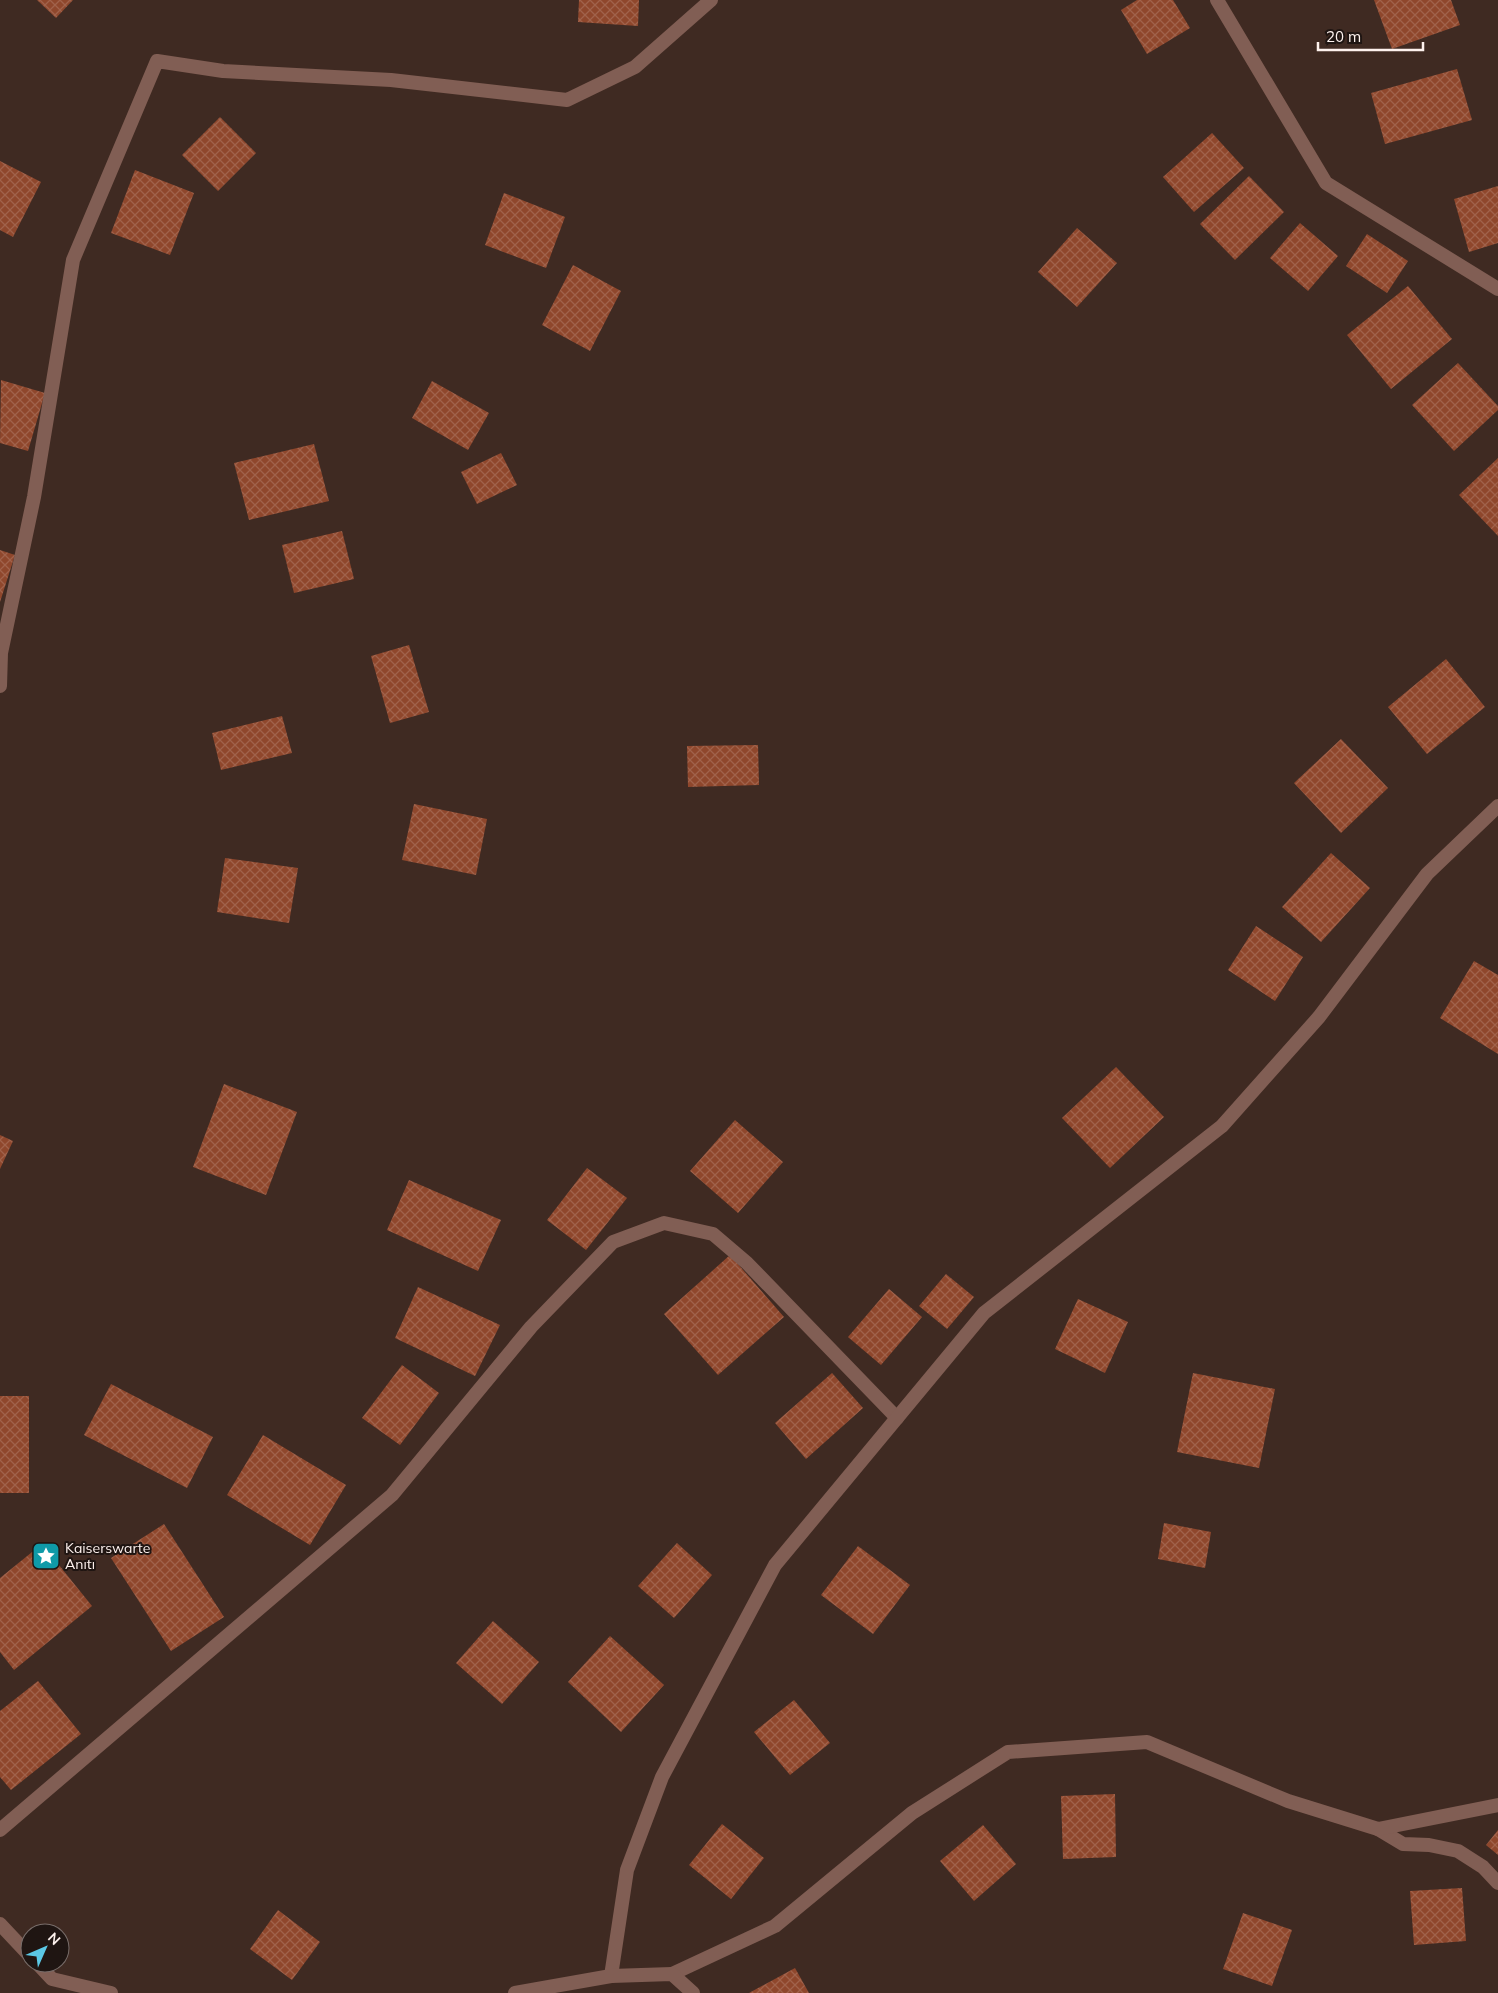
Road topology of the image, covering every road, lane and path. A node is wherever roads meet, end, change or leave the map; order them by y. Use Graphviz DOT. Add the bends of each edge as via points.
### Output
graph roads {
  1 [pos="711,0"];
  2 [pos="1216,0"];
  3 [pos="1498,288"];
  4 [pos="0,686"];
  5 [pos="1498,806"];
  6 [pos="897,1418"];
  7 [pos="1498,1805"];
  8 [pos="1378,1829"];
  9 [pos="0,1830"];
  10 [pos="1498,1883"];
  11 [pos="0,1924"];
  12 [pos="20,1945"];
  13 [pos="46,1973"];
  14 [pos="672,1974"];
  15 [pos="611,1976"];
  16 [pos="110,1993"];
  17 [pos="515,1993"];
  18 [pos="693,1993"];
  1 -- 4 [label="street" via="635,67 567,100 391,80 223,71 157,61 73,260 34,497 2,653"];
  2 -- 3 [label="street" via="1326,183"];
  5 -- 6 [label="street" via="1427,874 1320,1017 1222,1126 984,1313"];
  6 -- 9 [label="street" via="747,1263 713,1234 664,1223 613,1242 531,1327 392,1495"];
  6 -- 15 [label="street" via="775,1565 662,1777 627,1870"];
  7 -- 8 [label="street"];
  8 -- 10 [label="street" via="1404,1844 1458,1851"];
  8 -- 14 [label="street" via="1288,1801 1147,1742 1008,1752 912,1812 776,1926"];
  11 -- 12 [label="street"];
  13 -- 16 [label="street" via="52,1979"];
  14 -- 15 [label="street"];
  14 -- 18 [label="street"];
  15 -- 17 [label="street"];
}
